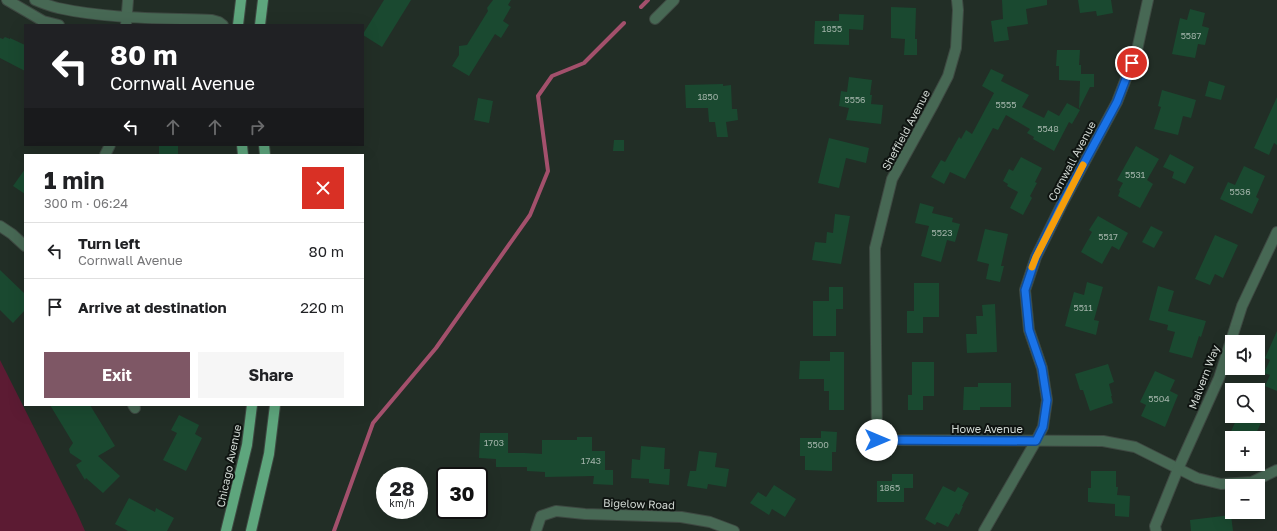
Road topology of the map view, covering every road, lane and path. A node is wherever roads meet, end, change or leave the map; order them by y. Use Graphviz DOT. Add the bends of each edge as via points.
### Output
graph roads {
  1 [pos="7,0"];
  2 [pos="35,0"];
  3 [pos="128,0"];
  4 [pos="241,0"];
  5 [pos="263,0"];
  6 [pos="674,0"];
  7 [pos="957,0"];
  8 [pos="1148,0"];
  9 [pos="655,19"];
  10 [pos="127,21"];
  11 [pos="55,24"];
  12 [pos="222,24"];
  13 [pos="238,24"];
  14 [pos="260,24"];
  15 [pos="0,226"];
  16 [pos="1277,232"];
  17 [pos="24,245"];
  18 [pos="252,406"];
  19 [pos="275,406"];
  20 [pos="877,440"];
  21 [pos="1036,441"];
  22 [pos="1178,469"];
  23 [pos="1277,470"];
  24 [pos="226,531"];
  25 [pos="251,531"];
  26 [pos="536,531"];
  27 [pos="734,531"];
  28 [pos="984,531"];
  29 [pos="1156,531"];
  1 -- 11 [label="street" via="43,21"];
  2 -- 10 [label="street" via="57,8"];
  3 -- 10 [label="street"];
  4 -- 13 [label="main road"];
  5 -- 14 [label="main road"];
  6 -- 9 [label="street"];
  7 -- 20 [label="street, Sheffield Avenue" via="956,48 948,76 892,179 876,248"];
  8 -- 21 [label="street, Cornwall Avenue" via="1137,50 1117,102 1036,257 1025,290 1029,330 1042,368 1047,400 1043,427"];
  10 -- 12 [label="street" via="212,20"];
  15 -- 17 [label="street"];
  16 -- 22 [label="street, Malvern Way" via="1242,306 1218,378"];
  18 -- 24 [label="main road, Chicago Avenue" via="247,445"];
  19 -- 25 [label="main road" via="269,454"];
  20 -- 21 [label="street, Howe Avenue"];
  21 -- 22 [label="street, Howe Avenue" via="1103,441 1135,447"];
  21 -- 28 [label="street, Cornwall Avenue"];
  22 -- 23 [label="street, Howe Avenue" via="1197,478 1220,484 1252,482"];
  22 -- 29 [label="street, Malvern Way" via="1155,526"];
  26 -- 27 [label="street, Bigelow Road" via="541,516 556,511 681,517 710,522"];
}
